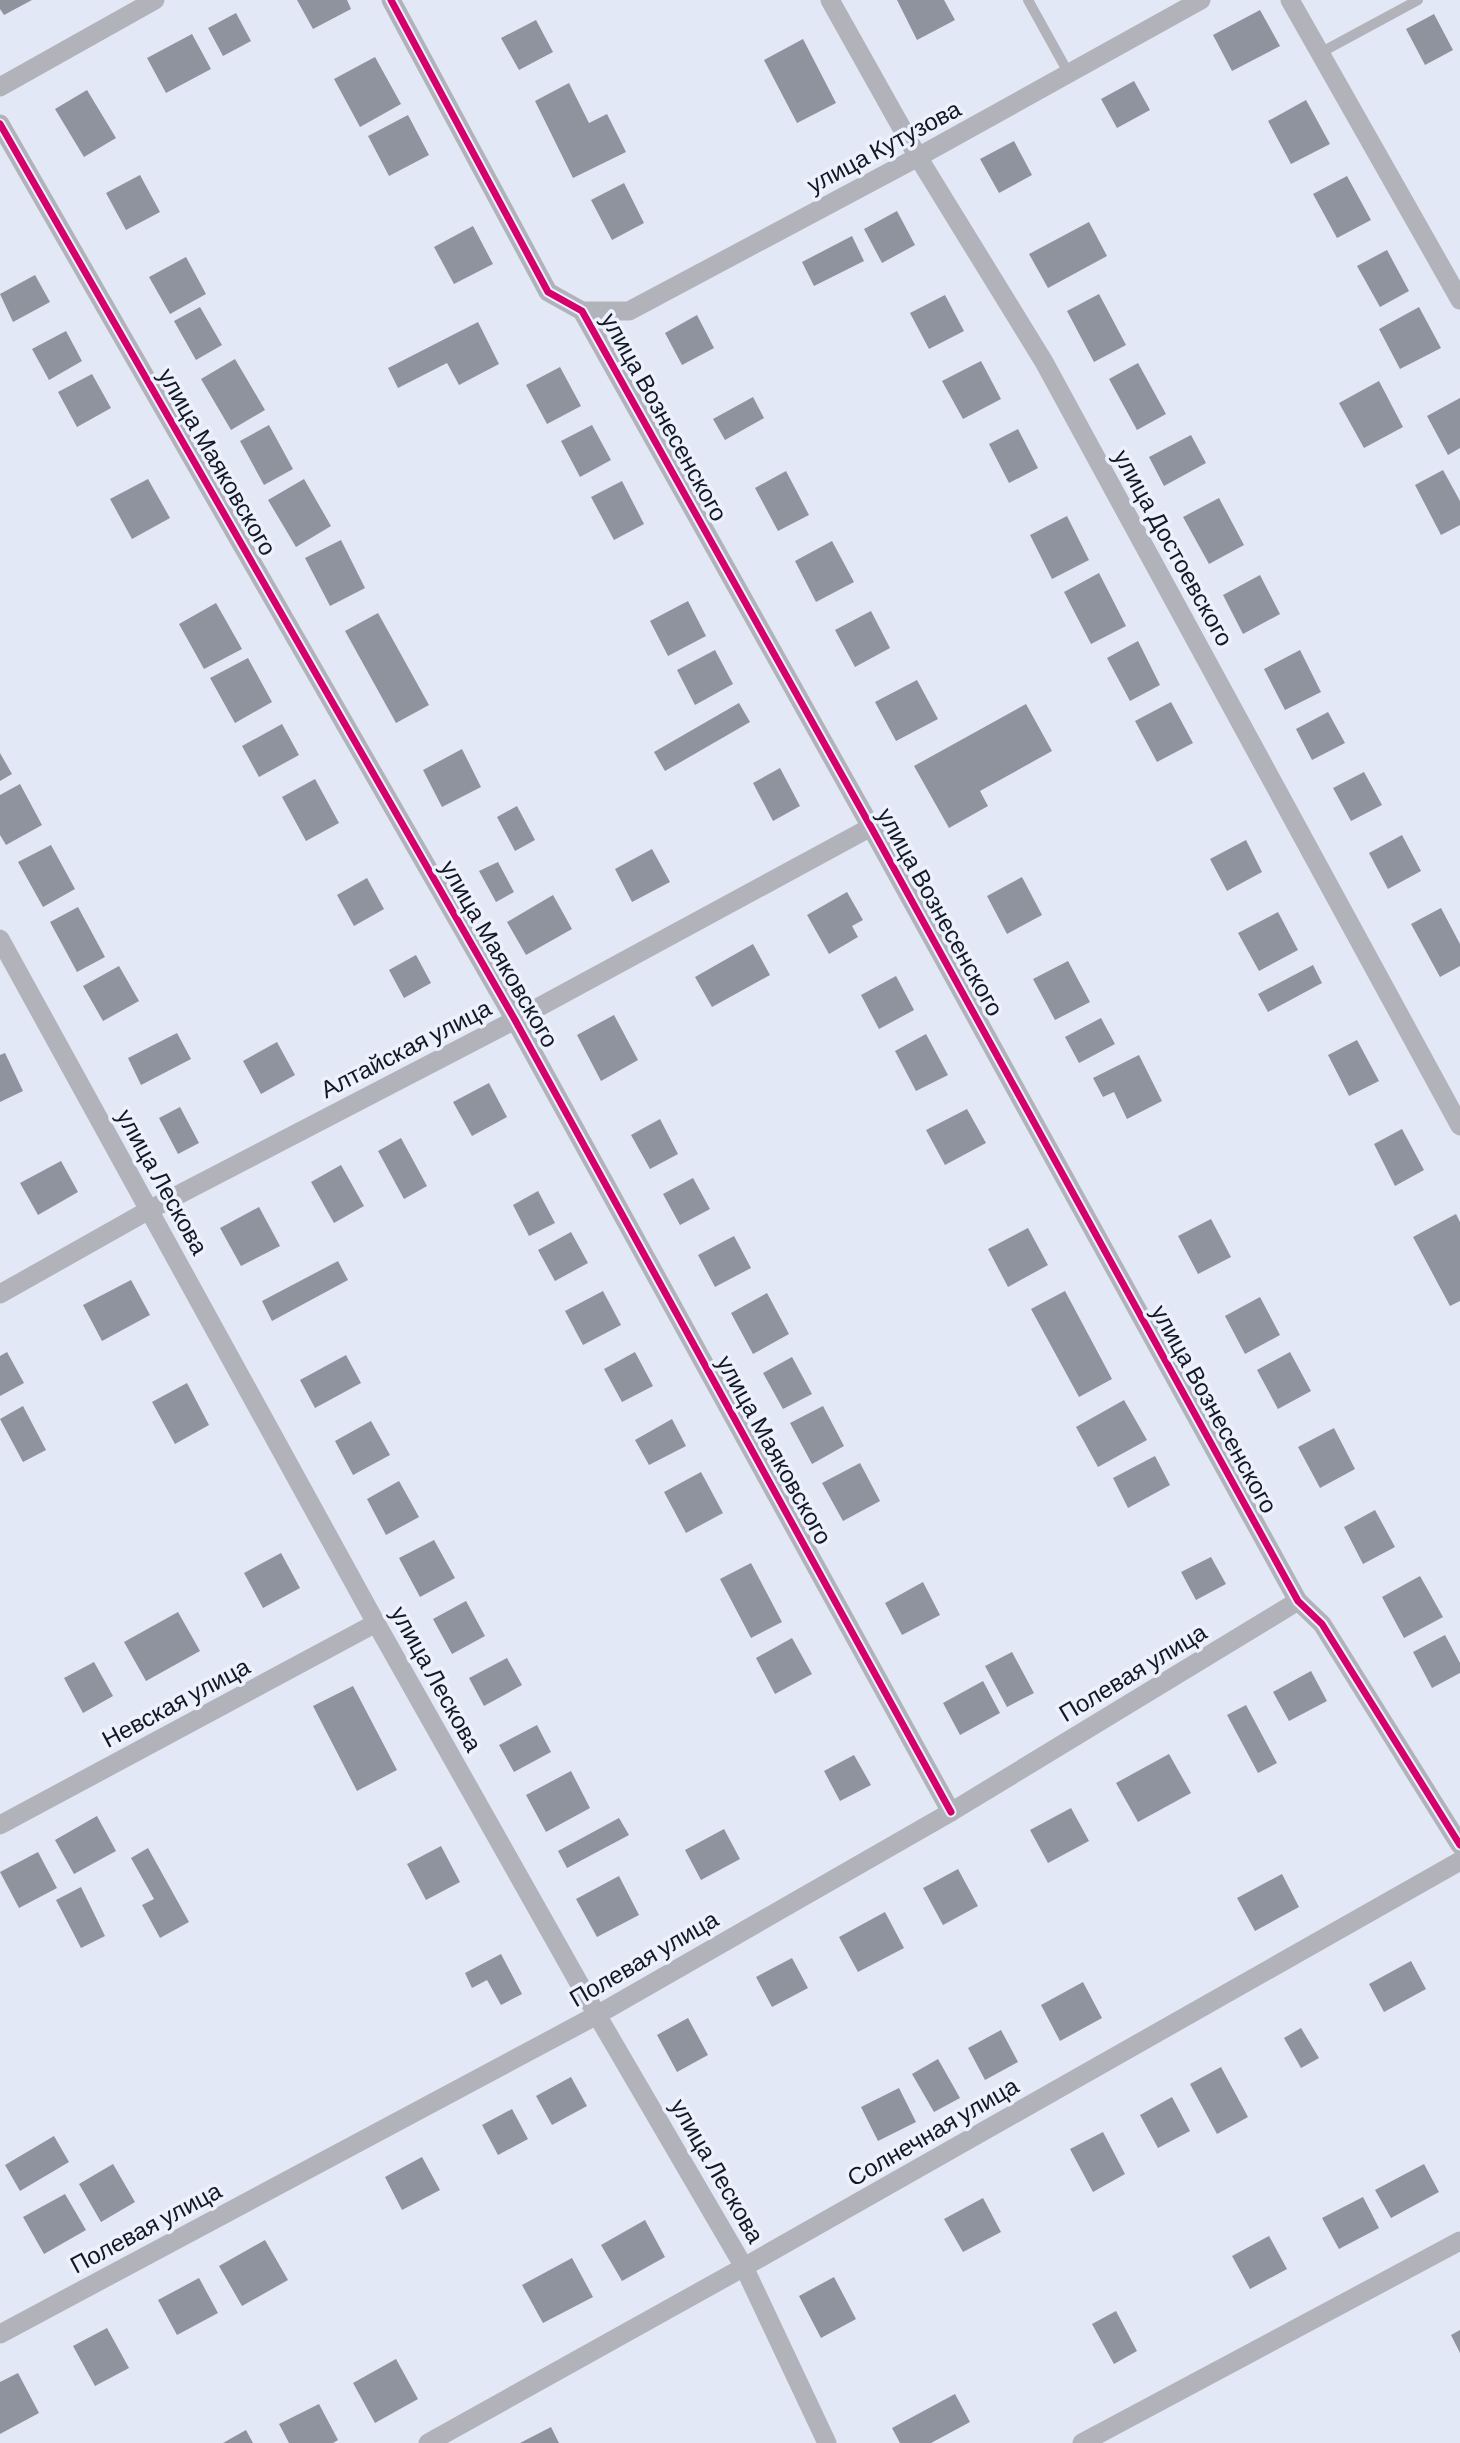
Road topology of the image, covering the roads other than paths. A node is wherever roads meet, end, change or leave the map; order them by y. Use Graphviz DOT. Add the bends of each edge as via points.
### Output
graph roads {
  1 [pos="155,0"];
  2 [pos="391,0"];
  3 [pos="830,0"];
  4 [pos="1028,0"];
  5 [pos="1201,0"];
  6 [pos="1290,0"];
  7 [pos="1418,0"];
  8 [pos="1320,53"];
  9 [pos="1069,74"];
  10 [pos="0,87"];
  11 [pos="0,124"];
  12 [pos="918,157"];
  13 [pos="1460,300"];
  14 [pos="582,311"];
  15 [pos="870,827"];
  16 [pos="0,939"];
  17 [pos="516,1020"];
  18 [pos="1460,1126"];
  19 [pos="149,1210"];
  20 [pos="0,1294"];
  21 [pos="1298,1601"];
  22 [pos="376,1623"];
  23 [pos="951,1812"];
  24 [pos="0,1825"];
  25 [pos="1460,1845"];
  26 [pos="1460,1861"];
  27 [pos="597,2015"];
  28 [pos="1460,2241"];
  29 [pos="744,2267"];
  30 [pos="0,2334"];
  31 [pos="428,2443"];
  32 [pos="827,2443"];
  33 [pos="1082,2443"];
  1 -- 10 [label="street"];
  2 -- 14 [label="street, улица Вознесенского" via="548,292"];
  3 -- 12 [label="street, улица Достоевского"];
  4 -- 9 [label="lane"];
  5 -- 9 [label="street, улица Кутузова"];
  6 -- 8 [label="street"];
  7 -- 8 [label="lane"];
  8 -- 13 [label="street"];
  9 -- 12 [label="street, улица Кутузова"];
  11 -- 17 [label="street, улица Маяковского"];
  12 -- 14 [label="street, улица Кутузова" via="629,311"];
  12 -- 18 [label="street, улица Достоевского" via="1044,362"];
  14 -- 15 [label="street, улица Вознесенского"];
  15 -- 17 [label="street, Алтайская улица"];
  15 -- 21 [label="street, улица Вознесенского"];
  16 -- 19 [label="street, улица Лескова"];
  17 -- 19 [label="street, Алтайская улица"];
  17 -- 23 [label="street, улица Маяковского"];
  19 -- 20 [label="street, Алтайская улица"];
  19 -- 22 [label="street, улица Лескова"];
  21 -- 23 [label="street, Полевая улица"];
  21 -- 25 [label="street, улица Вознесенского" via="1322,1623"];
  22 -- 24 [label="street, Невская улица"];
  22 -- 27 [label="street, улица Лескова"];
  23 -- 27 [label="street, Полевая улица"];
  26 -- 29 [label="street, Солнечная улица"];
  27 -- 29 [label="street, улица Лескова"];
  27 -- 30 [label="street, Полевая улица"];
  28 -- 33 [label="street"];
  29 -- 31 [label="street, Солнечная улица"];
  29 -- 32 [label="street, улица Лескова"];
}
